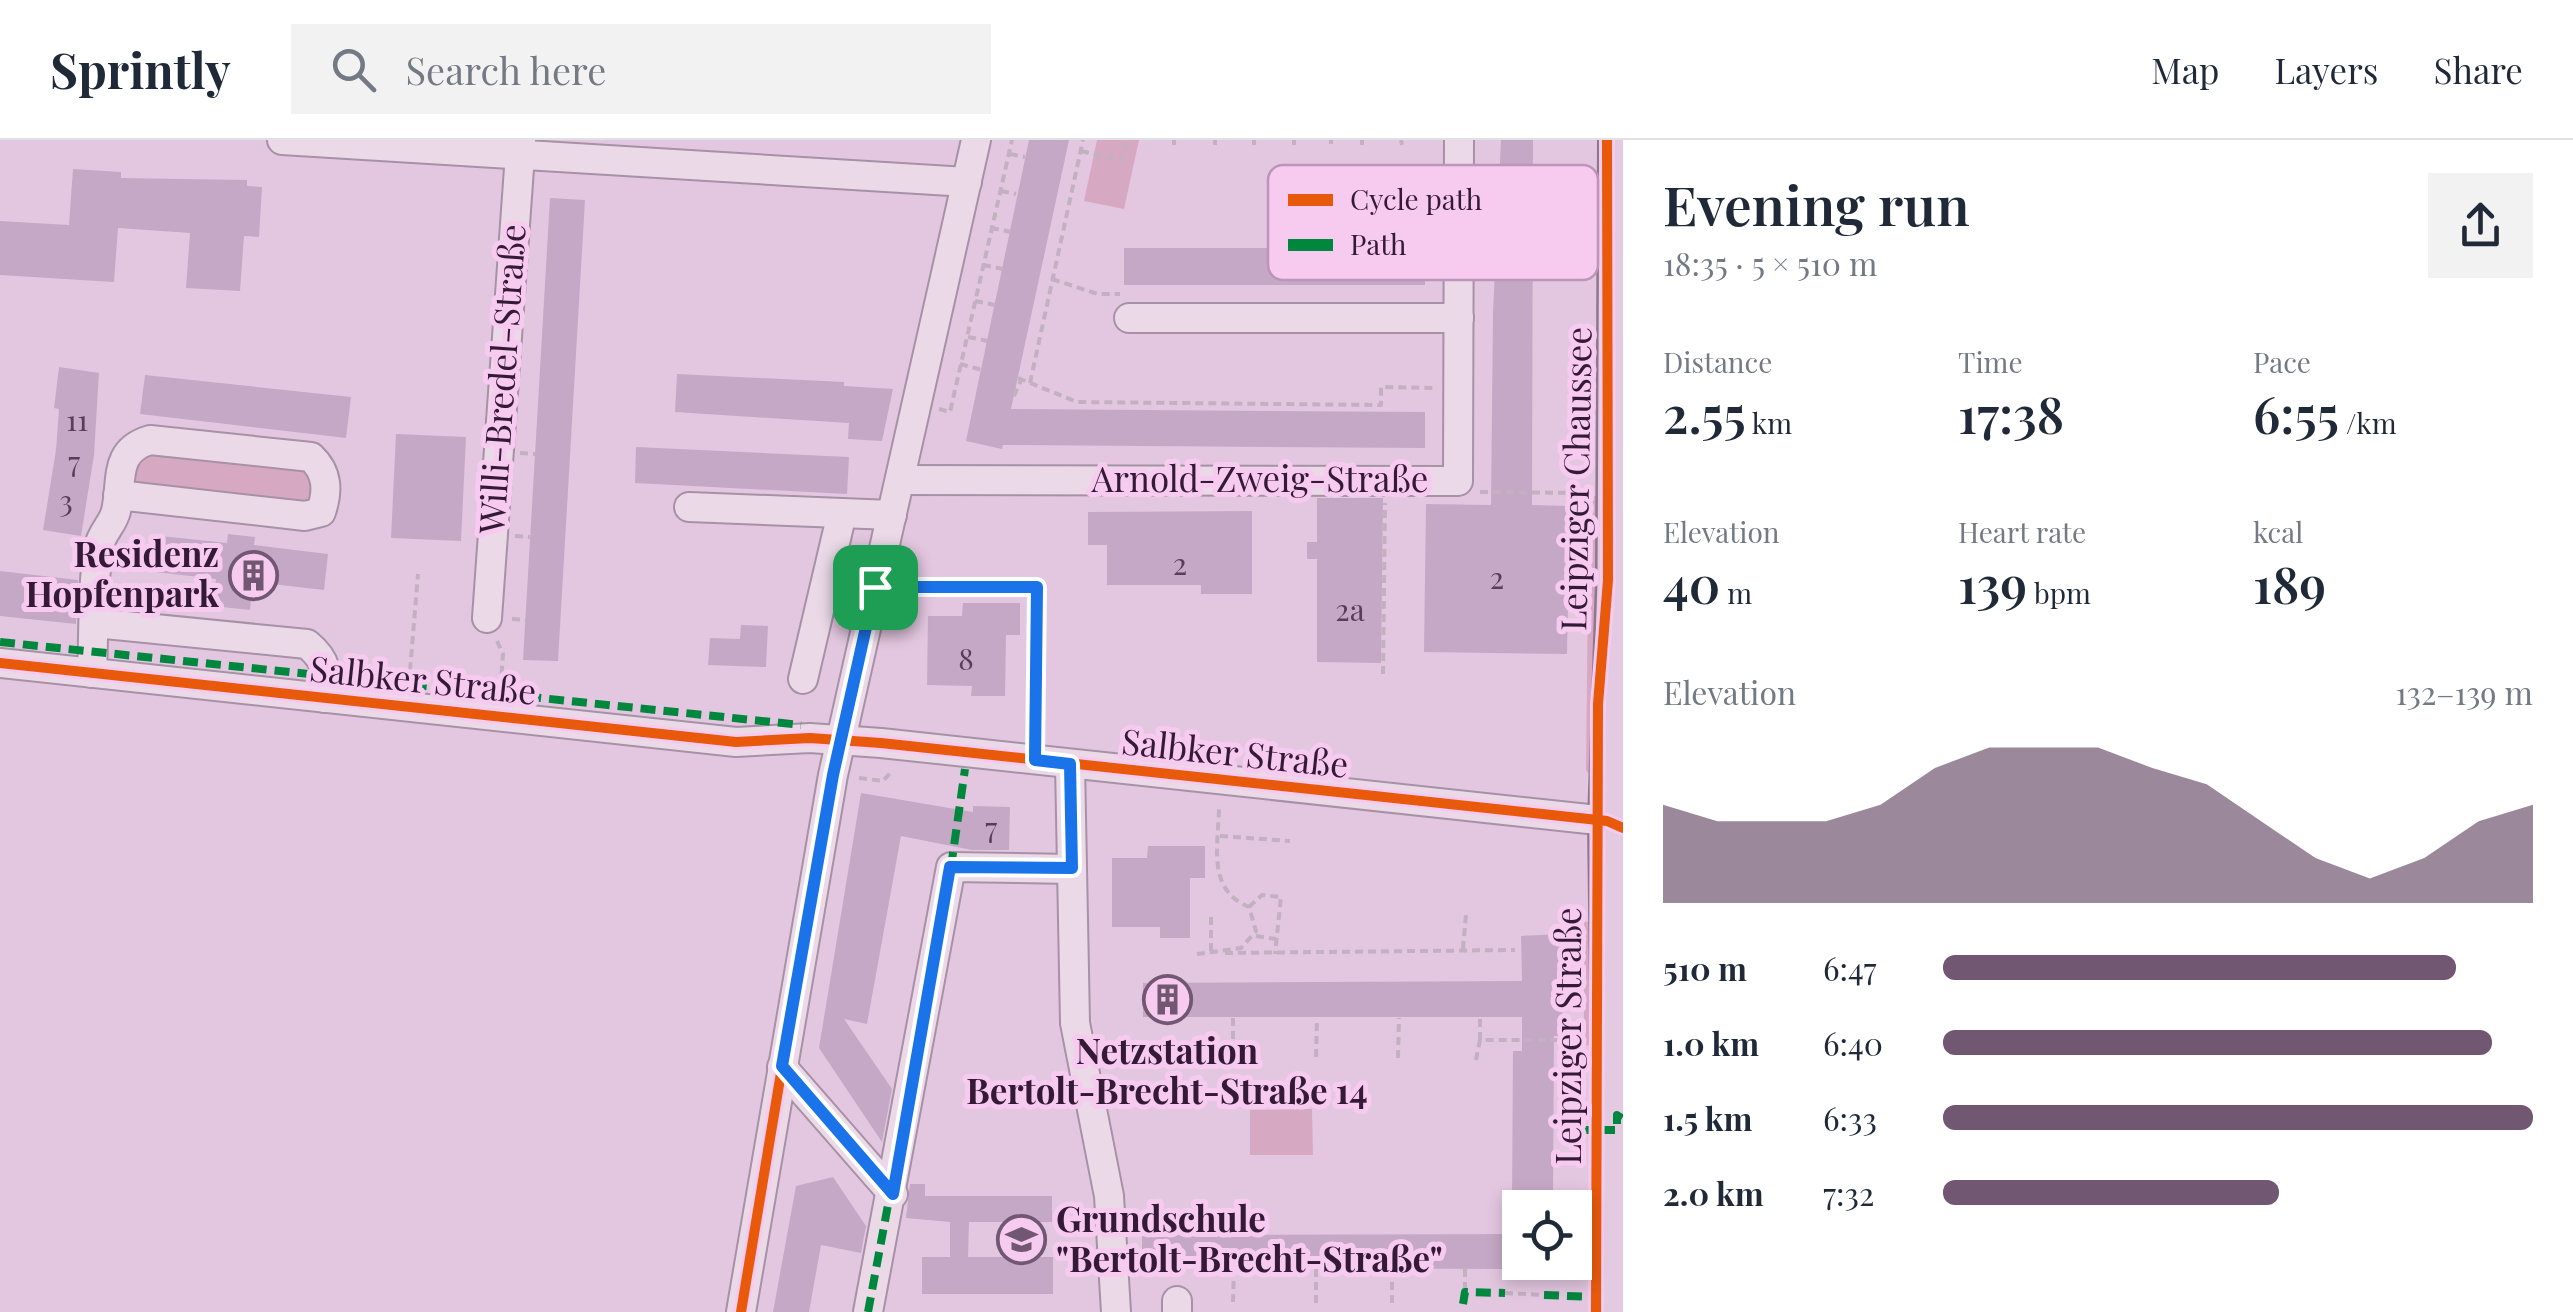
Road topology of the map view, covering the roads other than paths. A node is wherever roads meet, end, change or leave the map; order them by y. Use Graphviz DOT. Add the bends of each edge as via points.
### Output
graph roads {
  1 [pos="282,140"];
  2 [pos="976,140"];
  3 [pos="1617,140"];
  4 [pos="519,146"];
  5 [pos="967,182"];
  6 [pos="1459,280"];
  7 [pos="1126,306"];
  8 [pos="1459,318"];
  9 [pos="900,480"];
  10 [pos="118,495"];
  11 [pos="689,506"];
  12 [pos="842,513"];
  13 [pos="892,516"];
  14 [pos="487,618"];
  15 [pos="95,623"];
  16 [pos="0,663"];
  17 [pos="92,672"];
  18 [pos="804,679"];
  19 [pos="325,698"];
  20 [pos="840,739"];
  21 [pos="1070,764"];
  22 [pos="1615,824"];
  23 [pos="1072,868"];
  24 [pos="782,1066"];
  25 [pos="893,1194"];
  26 [pos="741,1312"];
  27 [pos="868,1312"];
  28 [pos="1116,1312"];
  29 [pos="1613,1312"];
  1 -- 4 [label="street"];
  2 -- 5 [label="street"];
  3 -- 22 [label="main road, Leipziger Chaussee"];
  4 -- 5 [label="street"];
  4 -- 14 [label="street, Willi-Bredel-Straße"];
  5 -- 9 [label="street"];
  6 -- 8 [label="street, Arnold-Zweig-Straße"];
  7 -- 8 [label="street"];
  8 -- 9 [label="street, Arnold-Zweig-Straße" via="1458,480"];
  9 -- 13 [label="street"];
  10 -- 10 [label="street" via="125,454 150,440 311,458 322,468 327,495 322,512 305,516"];
  10 -- 15 [label="street" via="99,546"];
  11 -- 12 [label="street"];
  12 -- 13 [label="street"];
  12 -- 18 [label="street"];
  13 -- 20 [label="street"];
  15 -- 17 [label="street"];
  15 -- 19 [label="street" via="307,644 327,670"];
  16 -- 17 [label="street, Salbker Straße"];
  17 -- 19 [label="street, Salbker Straße"];
  19 -- 20 [label="street, Salbker Straße" via="736,742"];
  20 -- 21 [label="street, Salbker Straße"];
  20 -- 24 [label="street"];
  21 -- 22 [label="street, Salbker Straße"];
  21 -- 23 [label="street"];
  22 -- 29 [label="main road, Leipziger Straße"];
  23 -- 25 [label="street" via="950,867"];
  23 -- 28 [label="street" via="1076,1022 1109,1196"];
  24 -- 25 [label="street"];
  24 -- 26 [label="street"];
  25 -- 27 [label="street"];
}
